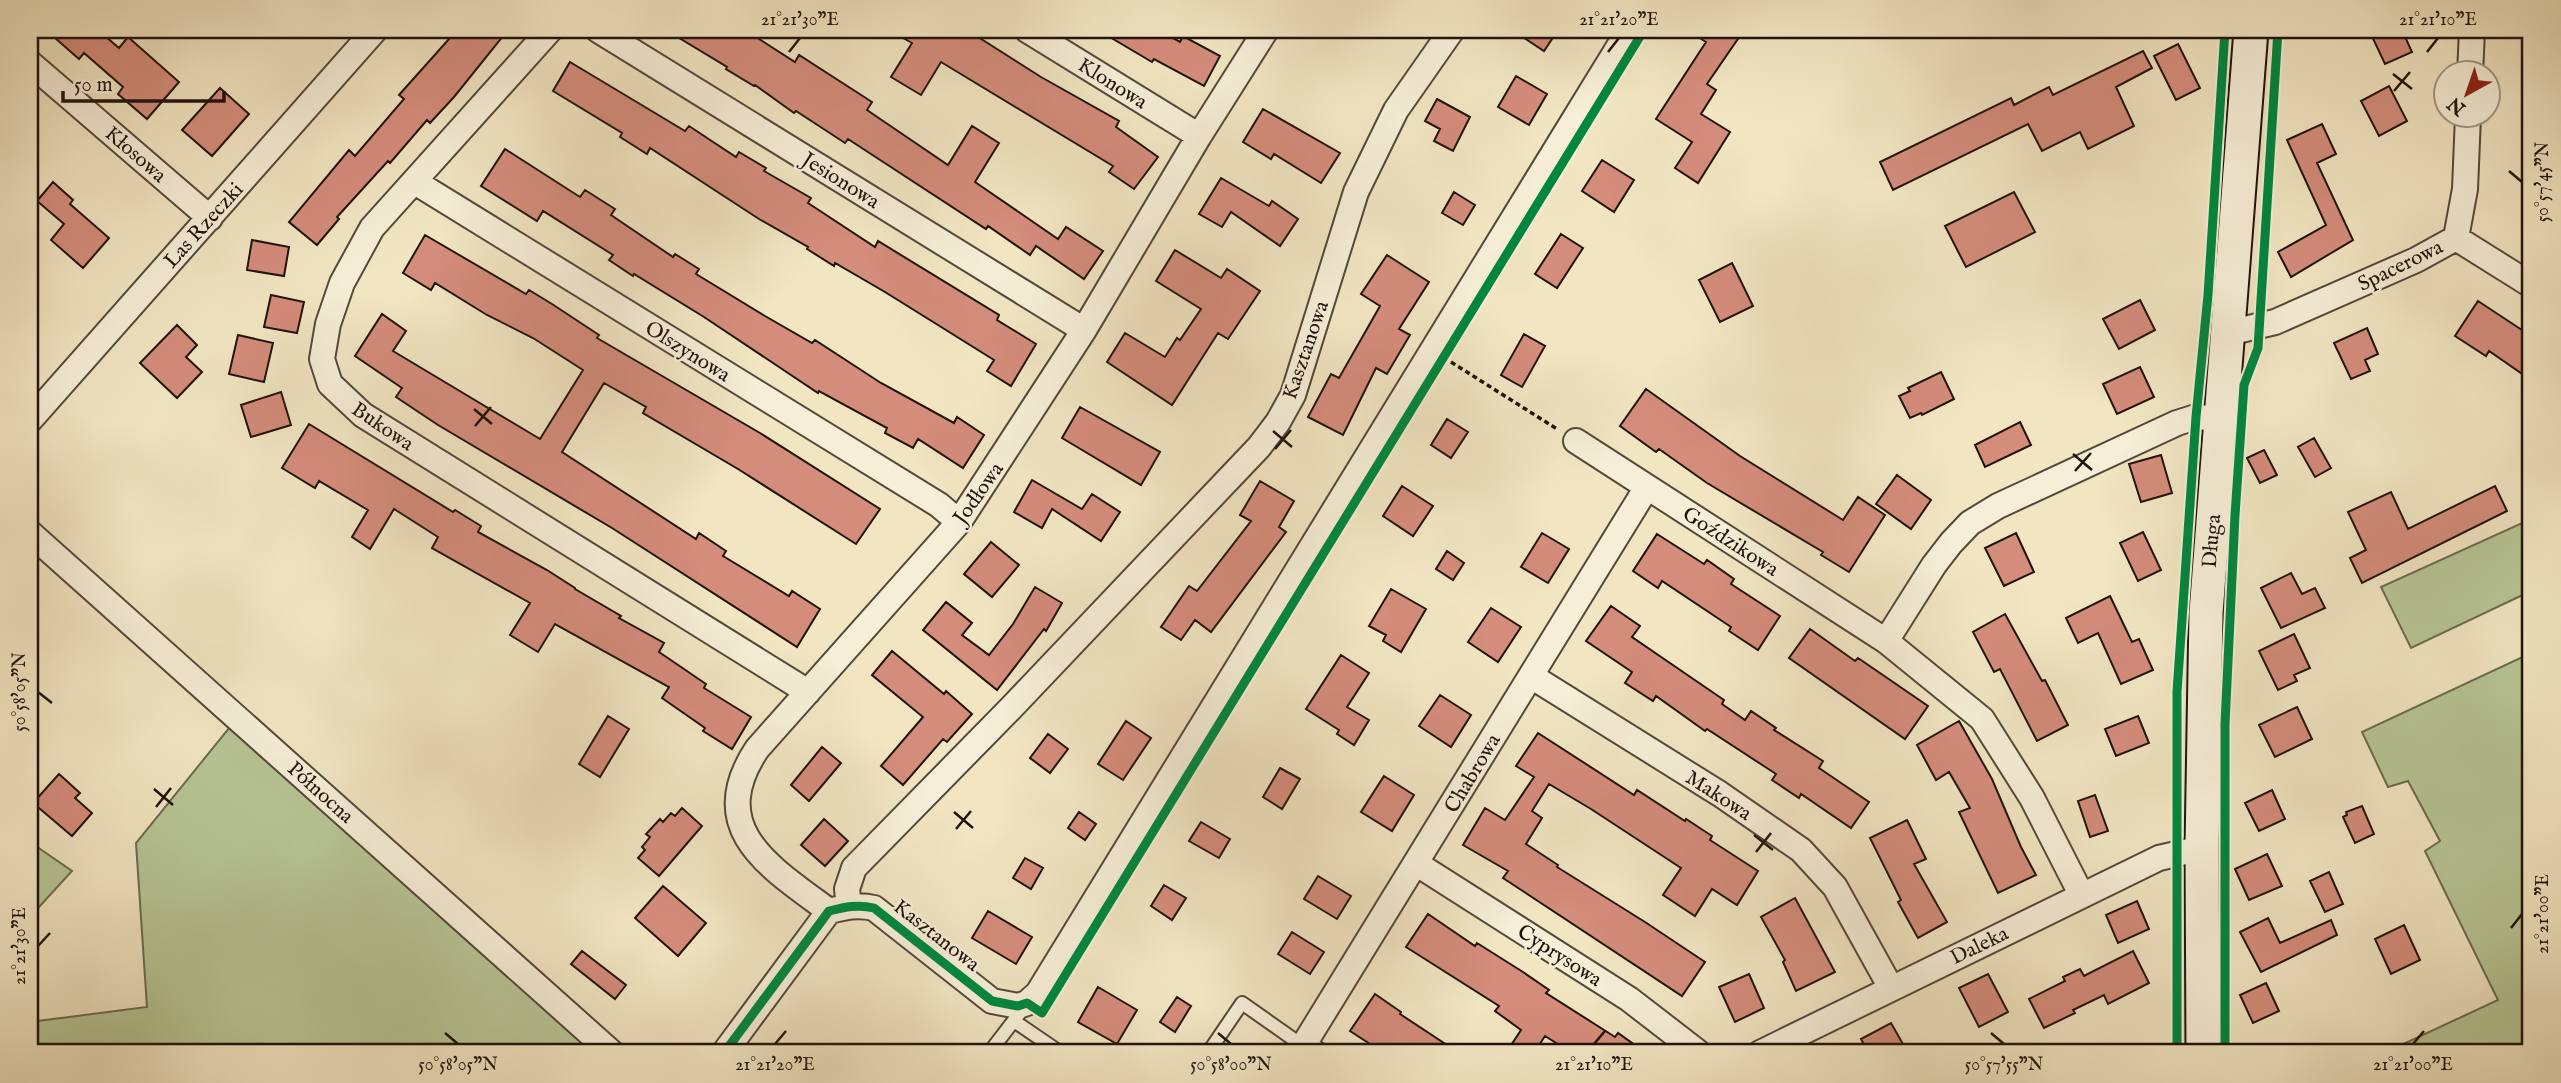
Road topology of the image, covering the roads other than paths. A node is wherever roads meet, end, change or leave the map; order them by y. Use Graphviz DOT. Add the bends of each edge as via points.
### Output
graph roads {
  1 [pos="550,30"];
  2 [pos="598,30"];
  3 [pos="1027,30"];
  4 [pos="1266,30"];
  5 [pos="1452,30"];
  6 [pos="1629,30"];
  7 [pos="2252,30"];
  8 [pos="2472,30"];
  9 [pos="362,34"];
  10 [pos="2471,60"];
  11 [pos="30,63"];
  12 [pos="2467,130"];
  13 [pos="1199,136"];
  14 [pos="415,182"];
  15 [pos="210,218"];
  16 [pos="2456,238"];
  17 [pos="2531,285"];
  18 [pos="1084,330"];
  19 [pos="2228,334"];
  20 [pos="2221,419"];
  21 [pos="30,420"];
  22 [pos="1576,441"];
  23 [pos="1647,487"];
  24 [pos="960,522"];
  25 [pos="30,533"];
  26 [pos="1886,641"];
  27 [pos="1531,676"];
  28 [pos="808,692"];
  29 [pos="2202,848"];
  30 [pos="1417,863"];
  31 [pos="2081,894"];
  32 [pos="839,909"];
  33 [pos="1891,988"];
  34 [pos="1021,1012"];
  35 [pos="1309,1049"];
  36 [pos="612,1053"];
  37 [pos="724,1053"];
  38 [pos="989,1053"];
  39 [pos="1061,1053"];
  40 [pos="1208,1053"];
  41 [pos="1699,1053"];
  42 [pos="1760,1053"];
  43 [pos="2203,1053"];
  1 -- 14 [label="street, Bukowa"];
  2 -- 18 [label="street, Jesionowa"];
  3 -- 13 [label="street, Klonowa"];
  4 -- 13 [label="street, Jodłowa"];
  5 -- 32 [label="street, Kasztanowa" via="1396,110 1356,192 1293,395 1278,422 1196,514 853,868"];
  6 -- 34 [label="street" via="1038,993"];
  7 -- 19 [label="street, Długa"];
  8 -- 10 [label="street"];
  9 -- 15 [label="street, Las Rzeczki"];
  11 -- 15 [label="street, Kłosowa"];
  12 -- 16 [label="street, Spacerowa" via="2465,189"];
  13 -- 18 [label="street, Jodłowa"];
  14 -- 24 [label="street, Olszynowa"];
  14 -- 28 [label="street, Bukowa" via="372,228 342,283 322,359 330,384 363,415"];
  15 -- 21 [label="street, Las Rzeczki"];
  16 -- 17 [label="street"];
  16 -- 19 [label="street, Spacerowa" via="2275,322"];
  18 -- 24 [label="street, Jodłowa"];
  19 -- 20 [label="street, Długa"];
  20 -- 26 [label="street" via="2196,417 2177,423 1970,523 1934,565"];
  20 -- 29 [label="street, Długa" via="2206,613"];
  22 -- 23 [label="street, Goździkowa"];
  23 -- 26 [label="street, Goździkowa"];
  23 -- 27 [label="street, Chabrowa"];
  24 -- 28 [label="street, Jodłowa"];
  25 -- 36 [label="street, Północna"];
  26 -- 31 [label="street, Goździkowa" via="1982,719 2032,798"];
  27 -- 30 [label="street, Chabrowa"];
  27 -- 33 [label="street, Makowa" via="1801,850 1835,887"];
  28 -- 32 [label="street, Jodłowa" via="745,766 737,794 738,814 743,833 755,850"];
  29 -- 31 [label="street, Daleka" via="2158,858"];
  29 -- 43 [label="street, Długa"];
  30 -- 35 [label="street, Chabrowa"];
  30 -- 41 [label="street, Cyprysowa" via="1629,999"];
  31 -- 33 [label="street, Daleka"];
  32 -- 34 [label="street, Kasztanowa" via="873,908 992,1001 1017,1006"];
  32 -- 37 [label="street"];
  33 -- 42 [label="street, Daleka"];
  34 -- 38 [label="lane"];
  34 -- 39 [label="lane"];
  35 -- 40 [label="lane" via="1242,1003"];
}
